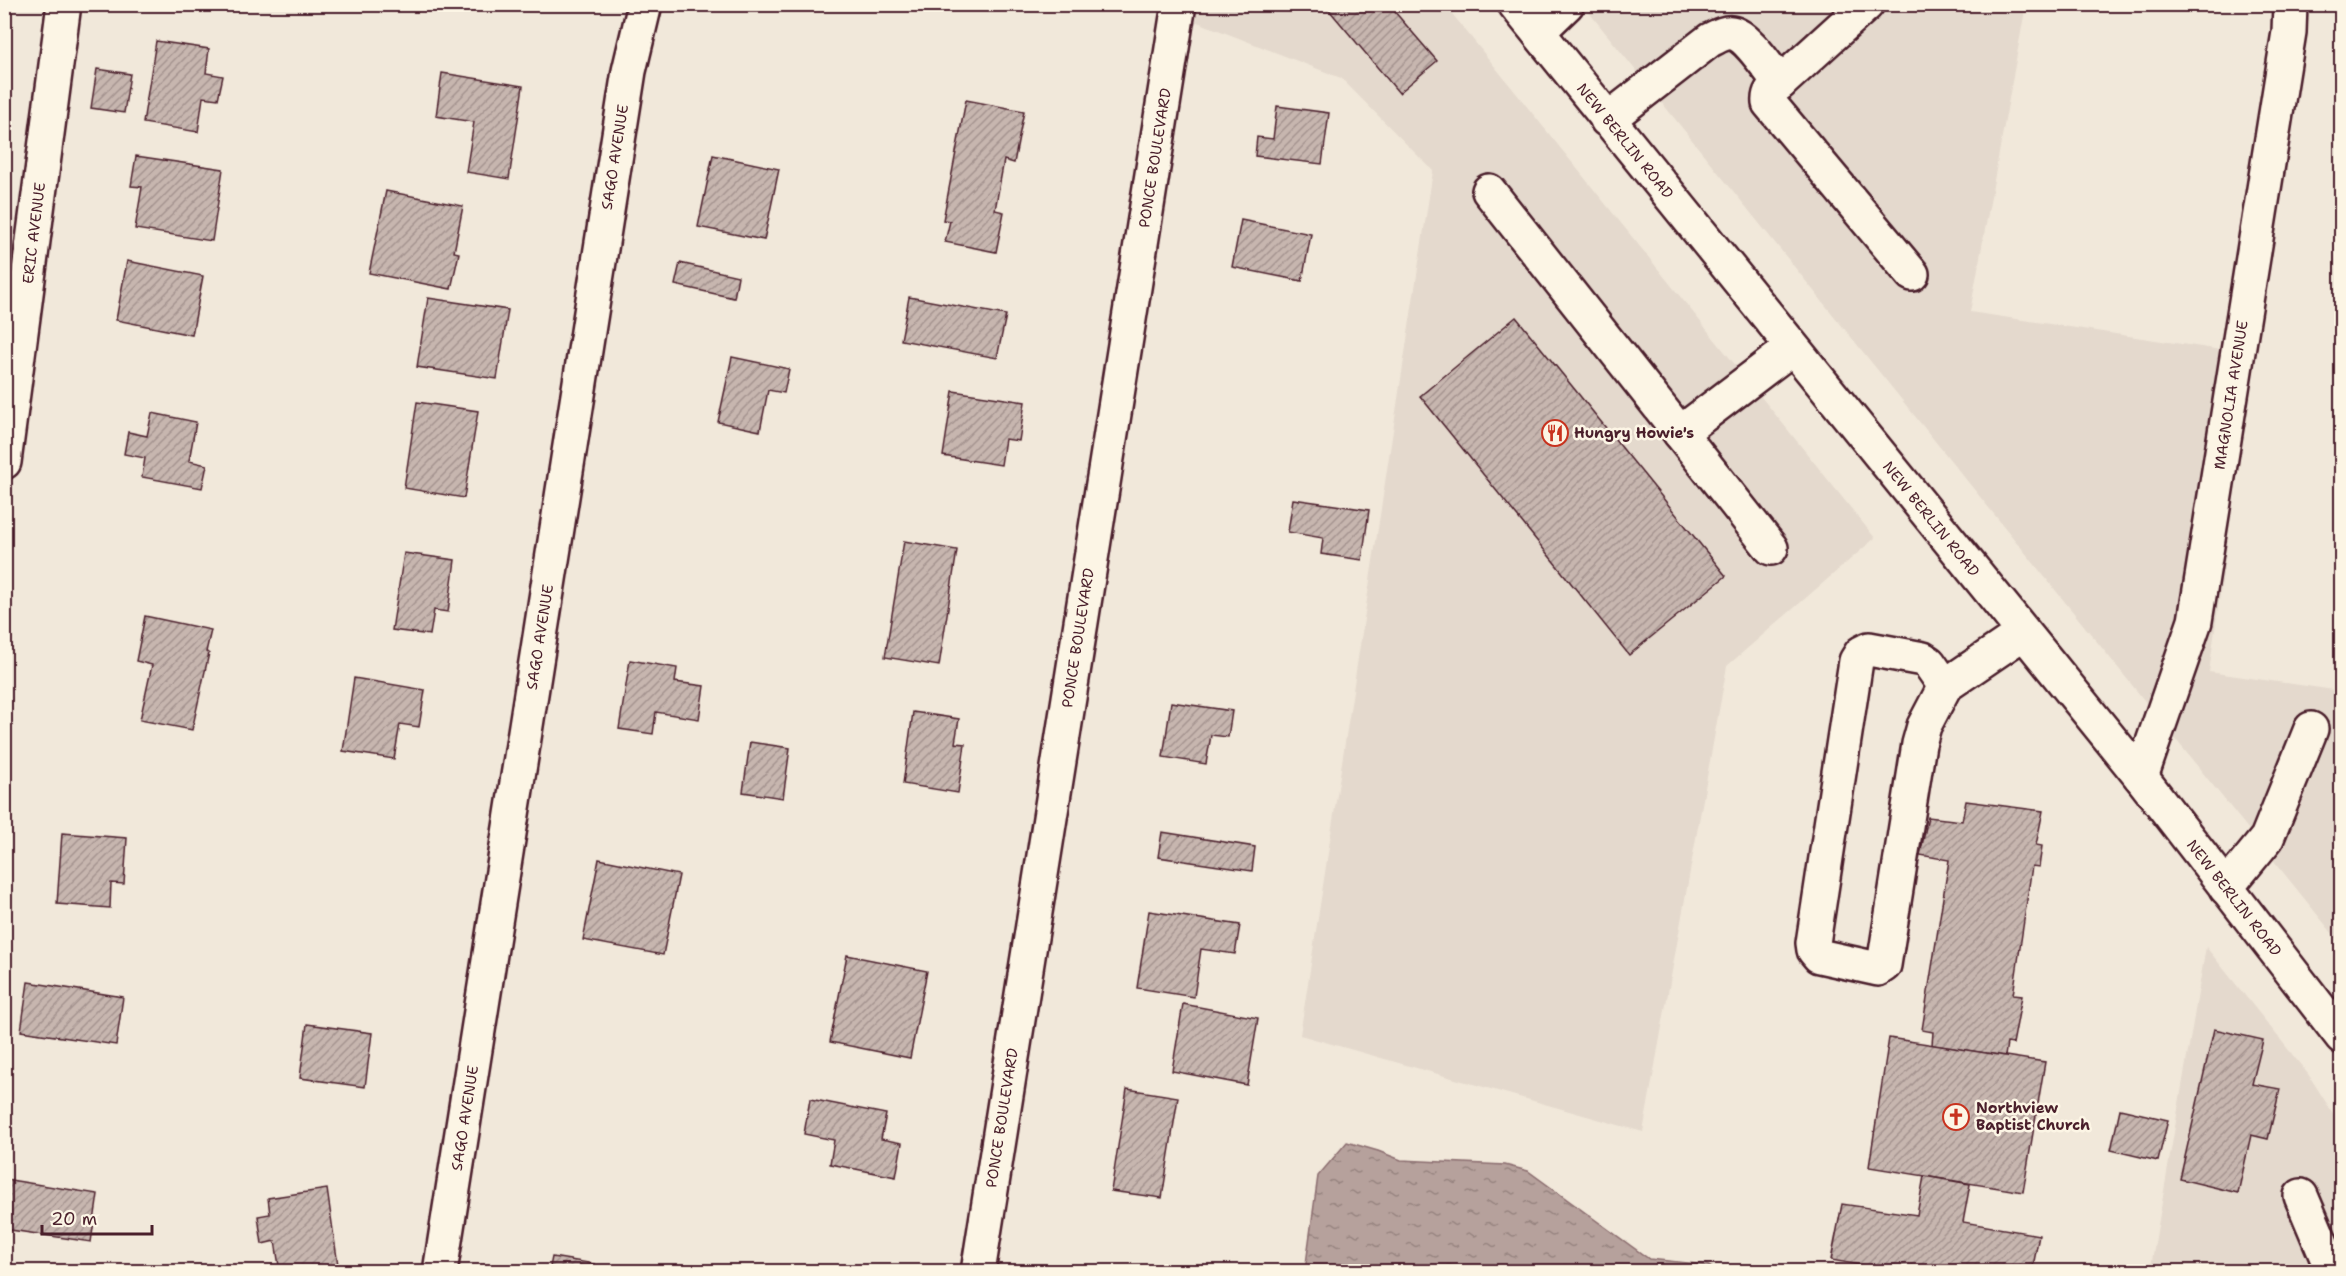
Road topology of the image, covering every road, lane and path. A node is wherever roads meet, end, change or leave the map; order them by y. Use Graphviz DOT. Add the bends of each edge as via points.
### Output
graph roads {
  1 [pos="64,4"];
  2 [pos="645,4"];
  3 [pos="1179,4"];
  4 [pos="1515,4"];
  5 [pos="1567,4"];
  6 [pos="1867,4"];
  7 [pos="2290,4"];
  8 [pos="1538,32"];
  9 [pos="1780,83"];
  10 [pos="1607,120"];
  11 [pos="1489,191"];
  12 [pos="1912,274"];
  13 [pos="1792,348"];
  14 [pos="1680,433"];
  15 [pos="4,462"];
  16 [pos="1771,548"];
  17 [pos="2023,633"];
  18 [pos="1945,686"];
  19 [pos="2311,729"];
  20 [pos="2141,777"];
  21 [pos="2226,888"];
  22 [pos="2342,1037"];
  23 [pos="2301,1196"];
  24 [pos="2342,1262"];
  25 [pos="440,1272"];
  26 [pos="978,1272"];
  1 -- 15 [label="street, ERIC AVENUE"];
  2 -- 25 [label="street, SAGO AVENUE" via="629,71"];
  3 -- 26 [label="street, PONCE BOULEVARD"];
  4 -- 8 [label="street, NEW BERLIN ROAD"];
  5 -- 8 [label="street"];
  6 -- 9 [label="street"];
  7 -- 20 [label="street, MAGNOLIA AVENUE" via="2289,32 2195,621"];
  8 -- 10 [label="street, NEW BERLIN ROAD"];
  9 -- 10 [label="street" via="1744,39 1725,33 1710,40"];
  9 -- 12 [label="street" via="1772,90 1769,103"];
  10 -- 13 [label="street, NEW BERLIN ROAD"];
  11 -- 14 [label="street"];
  13 -- 14 [label="street"];
  13 -- 17 [label="street, NEW BERLIN ROAD"];
  14 -- 16 [label="street"];
  17 -- 18 [label="street"];
  17 -- 20 [label="street, NEW BERLIN ROAD"];
  18 -- 18 [label="street" via="1919,744 1884,965 1878,969 1819,956 1813,943 1856,661 1861,652 1869,649 1923,659"];
  19 -- 21 [label="street" via="2267,838"];
  20 -- 21 [label="street, NEW BERLIN ROAD"];
  21 -- 22 [label="street, NEW BERLIN ROAD"];
  23 -- 24 [label="street" via="2328,1260"];
}
